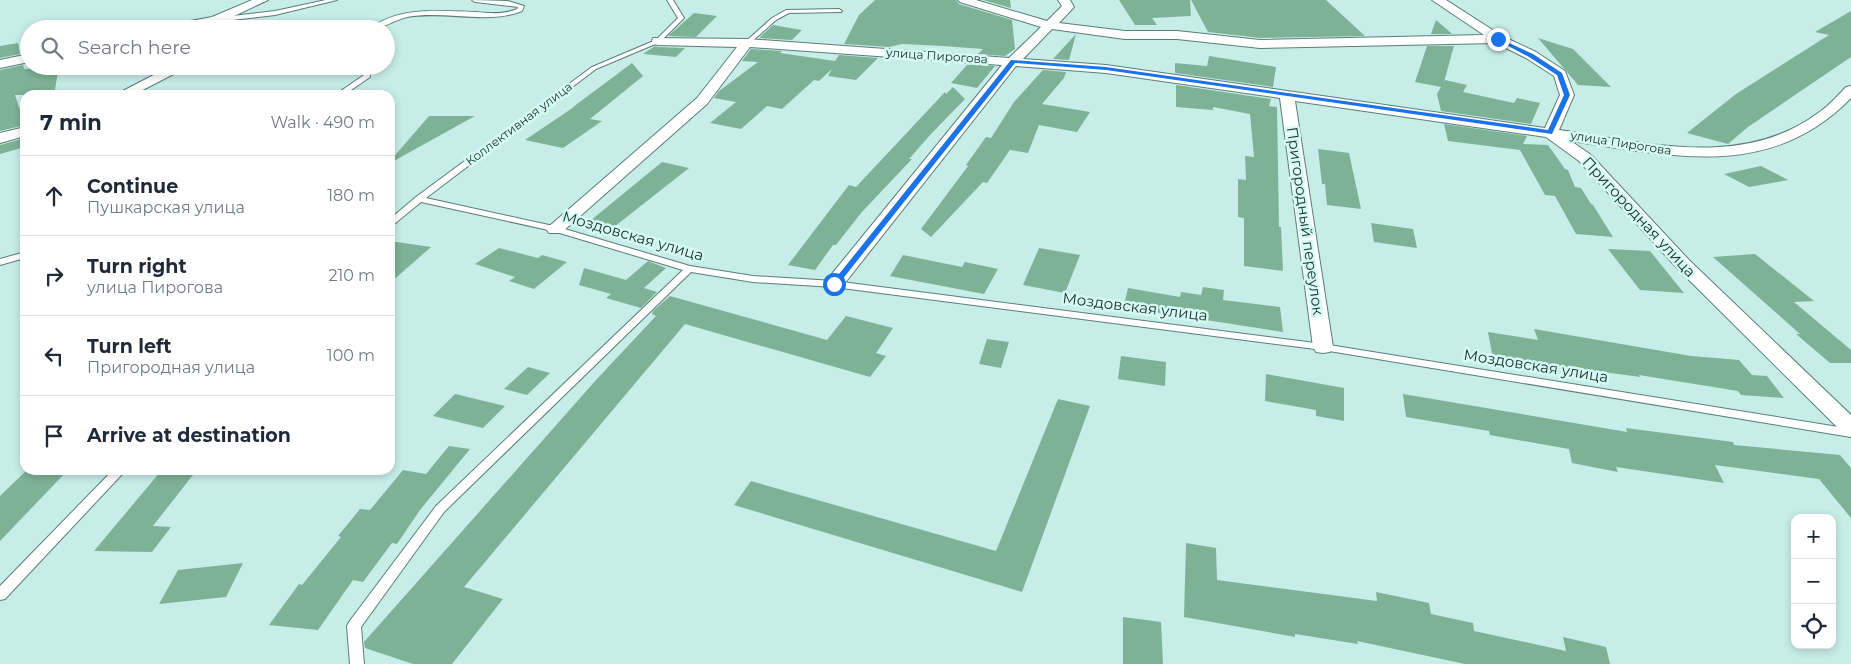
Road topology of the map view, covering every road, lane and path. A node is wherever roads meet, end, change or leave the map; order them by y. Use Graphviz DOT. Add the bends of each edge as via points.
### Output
graph roads {
  1 [pos="262,0"];
  2 [pos="334,0"];
  3 [pos="475,0"];
  4 [pos="670,0"];
  5 [pos="964,0"];
  6 [pos="1064,0"];
  7 [pos="1438,0"];
  8 [pos="838,11"];
  9 [pos="224,20"];
  10 [pos="237,20"];
  11 [pos="392,20"];
  12 [pos="1047,25"];
  13 [pos="1498,39"];
  14 [pos="658,41"];
  15 [pos="747,43"];
  16 [pos="20,60"];
  17 [pos="1013,62"];
  18 [pos="0,64"];
  19 [pos="163,75"];
  20 [pos="368,75"];
  21 [pos="132,90"];
  22 [pos="347,90"];
  23 [pos="1851,90"];
  24 [pos="1287,96"];
  25 [pos="20,132"];
  26 [pos="1550,133"];
  27 [pos="0,138"];
  28 [pos="419,199"];
  29 [pos="395,219"];
  30 [pos="555,229"];
  31 [pos="20,256"];
  32 [pos="0,262"];
  33 [pos="689,269"];
  34 [pos="834,284"];
  35 [pos="1323,346"];
  36 [pos="1851,428"];
  37 [pos="1851,433"];
  38 [pos="115,475"];
  39 [pos="0,595"];
  40 [pos="357,664"];
  1 -- 9 [label="street"];
  2 -- 10 [label="lane"];
  3 -- 11 [label="lane" via="521,6 520,10 506,16 455,13"];
  4 -- 14 [label="lane" via="681,18"];
  5 -- 12 [label="street"];
  6 -- 12 [label="street" via="1068,7"];
  7 -- 13 [label="street"];
  8 -- 15 [label="lane" via="788,11"];
  12 -- 13 [label="street" via="1125,35 1177,35 1260,44"];
  12 -- 17 [label="street"];
  13 -- 26 [label="street" via="1560,74 1567,95"];
  14 -- 15 [label="street, улица Пирогова"];
  14 -- 28 [label="lane, Коллективная улица" via="594,68"];
  15 -- 17 [label="street, улица Пирогова"];
  15 -- 30 [label="street" via="702,101"];
  16 -- 18 [label="street"];
  17 -- 24 [label="street, улица Пирогова" via="1106,68"];
  17 -- 34 [label="street"];
  19 -- 21 [label="street"];
  20 -- 22 [label="lane"];
  23 -- 26 [label="street, улица Пирогова" via="1821,119 1776,144 1736,153 1688,153"];
  24 -- 26 [label="street, улица Пирогова"];
  24 -- 35 [label="street, Пригородный переулок"];
  25 -- 27 [label="street"];
  26 -- 36 [label="street, Пригородная улица" via="1585,158 1683,264"];
  28 -- 29 [label="lane, Коллективная улица"];
  28 -- 30 [label="lane, Моздовская улица"];
  30 -- 33 [label="lane, Моздовская улица"];
  31 -- 32 [label="lane"];
  33 -- 34 [label="lane, Моздовская улица" via="753,279"];
  33 -- 40 [label="lane" via="440,509 354,626"];
  34 -- 35 [label="lane, Моздовская улица"];
  35 -- 37 [label="lane, Моздовская улица"];
  38 -- 39 [label="lane"];
}
